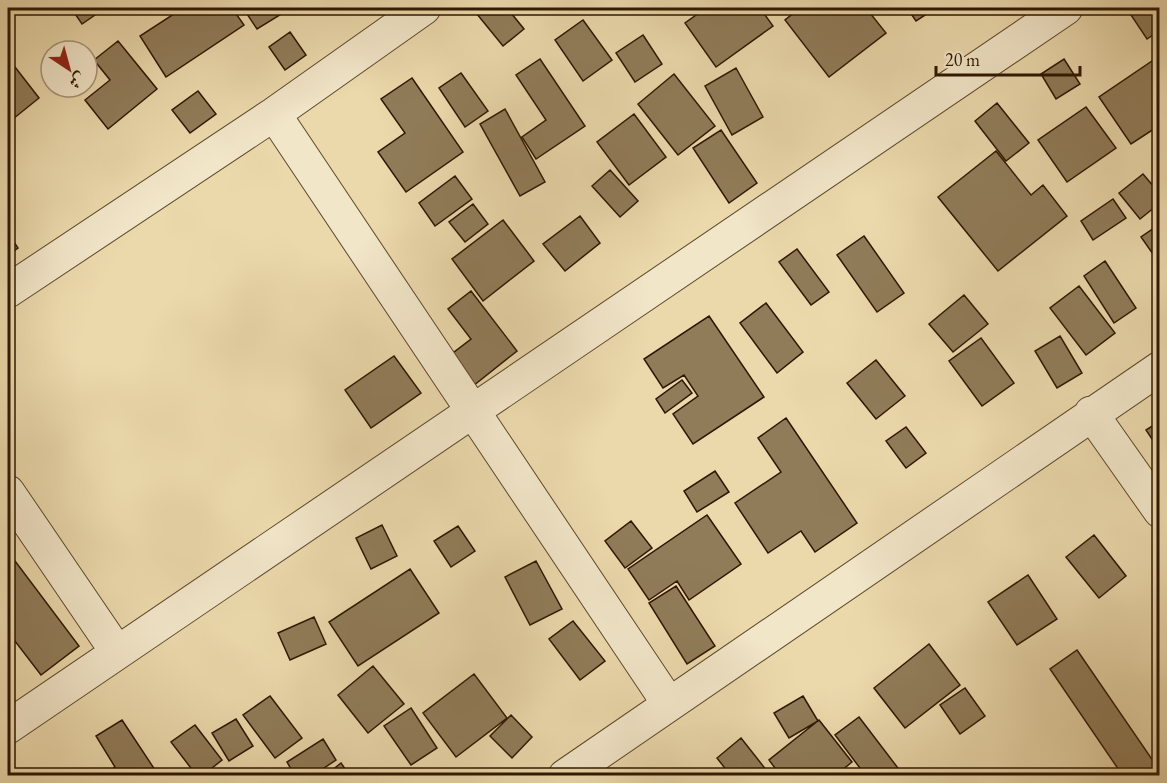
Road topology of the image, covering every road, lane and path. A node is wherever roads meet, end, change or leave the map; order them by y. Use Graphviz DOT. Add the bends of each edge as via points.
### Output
graph roads {
  1 [pos="424,8"];
  2 [pos="1066,8"];
  3 [pos="274,114"];
  4 [pos="8,291"];
  5 [pos="1160,368"];
  6 [pos="472,411"];
  7 [pos="1092,413"];
  8 [pos="8,492"];
  9 [pos="1160,511"];
  10 [pos="117,652"];
  11 [pos="669,704"];
  12 [pos="8,727"];
  13 [pos="565,776"];
  1 -- 3 [label="street"];
  2 -- 6 [label="street"];
  3 -- 4 [label="street"];
  3 -- 6 [label="street"];
  5 -- 7 [label="street"];
  6 -- 10 [label="street"];
  6 -- 11 [label="street"];
  7 -- 9 [label="street"];
  7 -- 11 [label="street"];
  8 -- 10 [label="street"];
  10 -- 12 [label="street"];
  11 -- 13 [label="street"];
}
